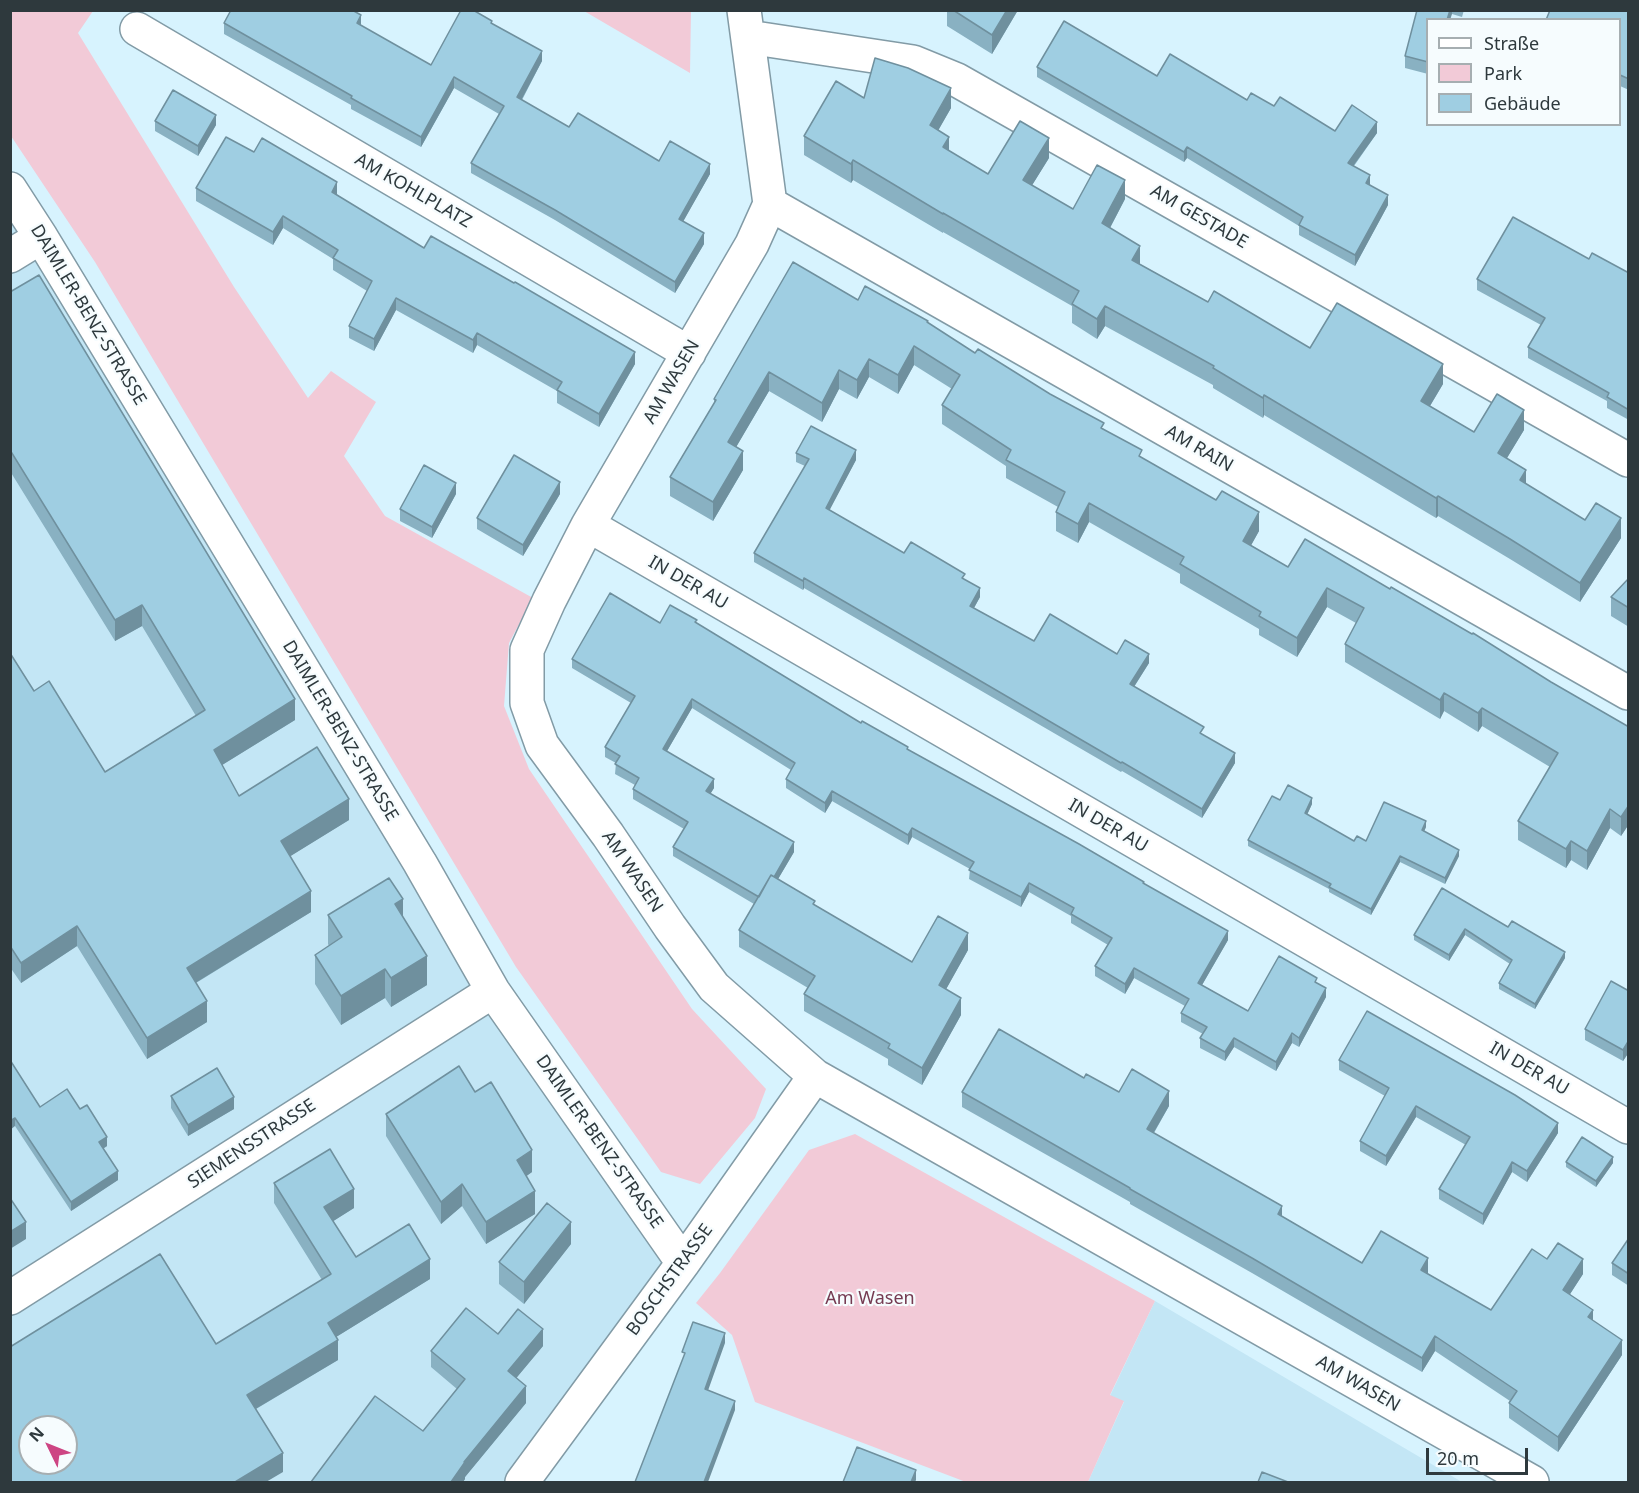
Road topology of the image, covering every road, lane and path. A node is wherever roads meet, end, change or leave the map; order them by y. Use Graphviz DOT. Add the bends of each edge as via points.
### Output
graph roads {
  1 [pos="746,24"];
  2 [pos="136,29"];
  3 [pos="10,189"];
  4 [pos="770,204"];
  5 [pos="41,237"];
  6 [pos="10,256"];
  7 [pos="689,353"];
  8 [pos="1629,460"];
  9 [pos="588,525"];
  10 [pos="1629,693"];
  11 [pos="493,991"];
  12 [pos="815,1076"];
  13 [pos="1629,1127"];
  14 [pos="683,1263"];
  15 [pos="10,1298"];
  16 [pos="522,1482"];
  17 [pos="1532,1482"];
  1 -- 4 [label="street"];
  1 -- 8 [label="street, AM GESTADE" via="913,62 957,80"];
  2 -- 7 [label="street, AM KOHLPLATZ"];
  3 -- 5 [label="street, DAIMLER-BENZ-STRASSE"];
  4 -- 7 [label="street, AM WASEN" via="752,244"];
  4 -- 10 [label="street, AM RAIN"];
  5 -- 6 [label="street"];
  5 -- 11 [label="street, DAIMLER-BENZ-STRASSE" via="420,863"];
  7 -- 9 [label="street, AM WASEN"];
  9 -- 12 [label="street, AM WASEN" via="527,650 527,703 542,745 714,987"];
  9 -- 13 [label="street, IN DER AU"];
  11 -- 14 [label="street, DAIMLER-BENZ-STRASSE"];
  11 -- 15 [label="street, SIEMENSSTRASSE"];
  12 -- 14 [label="street, BOSCHSTRASSE"];
  12 -- 17 [label="street, AM WASEN"];
  14 -- 16 [label="street, BOSCHSTRASSE"];
}
